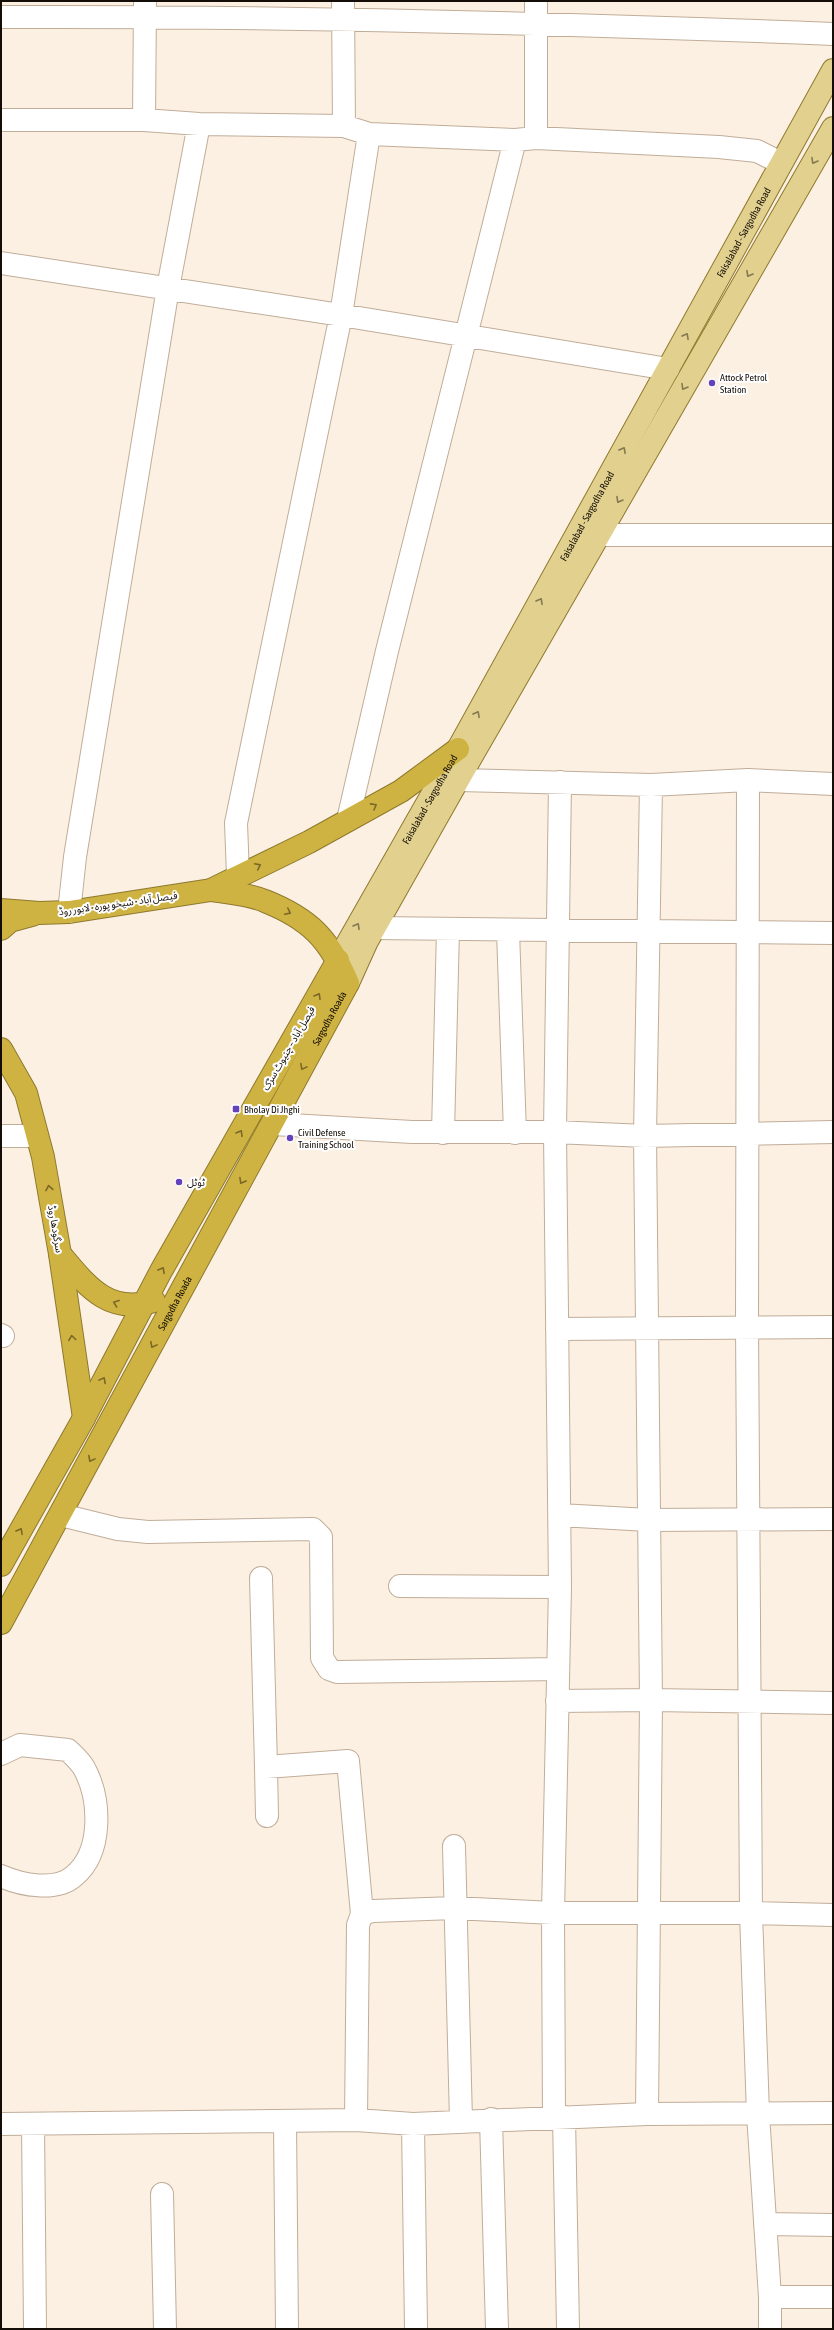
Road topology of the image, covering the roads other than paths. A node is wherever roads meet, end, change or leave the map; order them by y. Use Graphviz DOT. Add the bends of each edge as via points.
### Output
graph roads {
  1 [pos="145,9"];
  2 [pos="343,10"];
  3 [pos="536,12"];
  4 [pos="1,17"];
  5 [pos="833,34"];
  6 [pos="833,70"];
  7 [pos="1,120"];
  8 [pos="144,120"];
  9 [pos="199,124"];
  10 [pos="344,126"];
  11 [pos="833,128"];
  12 [pos="369,134"];
  13 [pos="526,139"];
  14 [pos="781,163"];
  15 [pos="2,269"];
  16 [pos="168,288"];
  17 [pos="341,315"];
  18 [pos="468,336"];
  19 [pos="668,369"];
  20 [pos="599,535"];
  21 [pos="833,535"];
  22 [pos="458,748"];
  23 [pos="458,780"];
  24 [pos="748,780"];
  25 [pos="560,782"];
  26 [pos="833,784"];
  27 [pos="651,785"];
  28 [pos="348,820"];
  29 [pos="238,876"];
  30 [pos="211,890"];
  31 [pos="1,910"];
  32 [pos="69,912"];
  33 [pos="39,913"];
  34 [pos="374,928"];
  35 [pos="1,929"];
  36 [pos="448,929"];
  37 [pos="508,930"];
  38 [pos="557,930"];
  39 [pos="647,933"];
  40 [pos="833,933"];
  41 [pos="747,934"];
  42 [pos="338,960"];
  43 [pos="348,983"];
  44 [pos="1,1049"];
  45 [pos="273,1124"];
  46 [pos="443,1132"];
  47 [pos="555,1132"];
  48 [pos="833,1132"];
  49 [pos="515,1133"];
  50 [pos="749,1133"];
  51 [pos="1,1136"];
  52 [pos="36,1136"];
  53 [pos="645,1136"];
  54 [pos="60,1254"];
  55 [pos="181,1293"];
  56 [pos="143,1305"];
  57 [pos="747,1326"];
  58 [pos="833,1327"];
  59 [pos="648,1328"];
  60 [pos="557,1329"];
  61 [pos="84,1418"];
  62 [pos="61,1515"];
  63 [pos="560,1515"];
  64 [pos="648,1520"];
  65 [pos="749,1520"];
  66 [pos="833,1520"];
  67 [pos="1,1565"];
  68 [pos="261,1578"];
  69 [pos="400,1586"];
  70 [pos="560,1587"];
  71 [pos="1,1623"];
  72 [pos="558,1670"];
  73 [pos="651,1700"];
  74 [pos="557,1701"];
  75 [pos="750,1703"];
  76 [pos="833,1703"];
  77 [pos="1,1754"];
  78 [pos="266,1766"];
  79 [pos="267,1816"];
  80 [pos="454,1846"];
  81 [pos="1,1876"];
  82 [pos="454,1908"];
  83 [pos="648,1912"];
  84 [pos="553,1913"];
  85 [pos="750,1913"];
  86 [pos="362,1914"];
  87 [pos="833,1915"];
  88 [pos="646,2114"];
  89 [pos="758,2114"];
  90 [pos="833,2114"];
  91 [pos="559,2117"];
  92 [pos="356,2120"];
  93 [pos="491,2120"];
  94 [pos="460,2121"];
  95 [pos="285,2122"];
  96 [pos="1,2124"];
  97 [pos="34,2124"];
  98 [pos="413,2124"];
  99 [pos="162,2194"];
  100 [pos="765,2224"];
  101 [pos="833,2225"];
  102 [pos="770,2297"];
  103 [pos="833,2297"];
  104 [pos="35,2329"];
  105 [pos="165,2329"];
  106 [pos="287,2329"];
  107 [pos="416,2329"];
  108 [pos="497,2329"];
  109 [pos="568,2329"];
  110 [pos="770,2329"];
  1 -- 2 [label="street"];
  1 -- 4 [label="street"];
  1 -- 8 [label="street"];
  2 -- 3 [label="street"];
  2 -- 10 [label="street"];
  3 -- 5 [label="street"];
  3 -- 13 [label="street"];
  6 -- 14 [label="main road, Faisalabad - Sargodha Road"];
  7 -- 8 [label="street"];
  8 -- 9 [label="street"];
  9 -- 10 [label="street"];
  9 -- 16 [label="street"];
  10 -- 12 [label="street"];
  11 -- 20 [label="main road, Faisalabad - Sargodha Road, one-way"];
  12 -- 13 [label="street"];
  12 -- 17 [label="street"];
  13 -- 14 [label="street" via="719,146 757,151"];
  13 -- 18 [label="street"];
  19 -- 14 [label="main road, Faisalabad - Sargodha Road, one-way"];
  15 -- 16 [label="street"];
  16 -- 17 [label="street"];
  16 -- 32 [label="street" via="75,858"];
  17 -- 18 [label="street"];
  17 -- 29 [label="street" via="236,823"];
  18 -- 19 [label="street"];
  18 -- 28 [label="street" via="387,651"];
  22 -- 19 [label="main road, Faisalabad - Sargodha Road, one-way"];
  20 -- 21 [label="street"];
  20 -- 23 [label="main road, Faisalabad - Sargodha Road"];
  28 -- 22 [label="highway, one-way" via="401,791"];
  42 -- 22 [label="main road, Faisalabad - Sargodha Road, one-way"];
  23 -- 25 [label="street"];
  23 -- 34 [label="main road, Faisalabad - Sargodha Road"];
  24 -- 26 [label="street"];
  24 -- 27 [label="street"];
  24 -- 41 [label="street"];
  25 -- 27 [label="street"];
  25 -- 38 [label="street"];
  27 -- 39 [label="street"];
  29 -- 28 [label="highway, one-way"];
  29 -- 30 [label="highway"];
  30 -- 32 [label="highway, فیصل آباد - شیخو پورہ - لاہور روڈ"];
  30 -- 42 [label="highway, one-way" via="264,900 305,921 321,935"];
  31 -- 33 [label="highway, فیصل آباد - شیخو پورہ - لاہور روڈ"];
  32 -- 33 [label="highway, فیصل آباد - شیخو پورہ - لاہور روڈ"];
  33 -- 35 [label="highway" via="10,921"];
  34 -- 36 [label="street"];
  34 -- 43 [label="main road, Faisalabad - Sargodha Road"];
  36 -- 37 [label="street"];
  36 -- 46 [label="street"];
  37 -- 38 [label="street"];
  37 -- 49 [label="street"];
  38 -- 39 [label="street"];
  38 -- 47 [label="street"];
  39 -- 41 [label="street"];
  39 -- 53 [label="street"];
  40 -- 41 [label="street"];
  41 -- 50 [label="street"];
  42 -- 43 [label="highway"];
  56 -- 42 [label="highway, فیصل آباد – چنیوٹ سڑک, one-way"];
  43 -- 45 [label="highway, Sargodha Roada, one-way"];
  44 -- 52 [label="highway, سرگودھا روڈ" via="26,1093"];
  45 -- 46 [label="street"];
  45 -- 55 [label="highway, Sargodha Roada, one-way"];
  46 -- 49 [label="street"];
  47 -- 49 [label="street"];
  47 -- 53 [label="street"];
  47 -- 60 [label="street"];
  48 -- 50 [label="street"];
  50 -- 53 [label="street"];
  50 -- 57 [label="street"];
  51 -- 52 [label="street"];
  54 -- 52 [label="highway, سرگودھا روڈ, one-way" via="43,1157"];
  53 -- 59 [label="street"];
  56 -- 54 [label="highway, one-way" via="124,1306 101,1297"];
  61 -- 54 [label="highway, سرگودھا روڈ, one-way"];
  55 -- 56 [label="highway"];
  55 -- 62 [label="highway, Sargodha Roada, one-way"];
  61 -- 56 [label="highway, one-way"];
  57 -- 58 [label="street"];
  57 -- 59 [label="street"];
  57 -- 65 [label="street"];
  59 -- 60 [label="street"];
  59 -- 64 [label="street"];
  60 -- 63 [label="street"];
  67 -- 61 [label="highway, one-way"];
  62 -- 71 [label="highway, Sargodha Roada"];
  62 -- 72 [label="street" via="118,1529 148,1532 316,1530 321,1543 322,1658 330,1669 337,1672"];
  63 -- 64 [label="street"];
  63 -- 70 [label="street"];
  64 -- 65 [label="street"];
  64 -- 73 [label="street"];
  65 -- 66 [label="street"];
  65 -- 75 [label="street"];
  68 -- 78 [label="street"];
  69 -- 70 [label="street"];
  70 -- 72 [label="street"];
  72 -- 74 [label="street"];
  73 -- 74 [label="street"];
  73 -- 75 [label="street"];
  73 -- 83 [label="street"];
  74 -- 84 [label="street"];
  75 -- 76 [label="street"];
  75 -- 85 [label="street"];
  77 -- 81 [label="street" via="20,1745 68,1750 84,1767 93,1790 96,1824 90,1858 74,1877 53,1885 17,1883"];
  78 -- 79 [label="street"];
  78 -- 86 [label="street" via="348,1761"];
  80 -- 82 [label="street"];
  82 -- 84 [label="street"];
  82 -- 86 [label="street" via="373,1911"];
  82 -- 94 [label="street"];
  83 -- 84 [label="street"];
  83 -- 85 [label="street"];
  83 -- 88 [label="street"];
  84 -- 91 [label="street"];
  85 -- 87 [label="street"];
  85 -- 89 [label="street"];
  86 -- 92 [label="street" via="358,1925"];
  88 -- 89 [label="street"];
  88 -- 91 [label="street"];
  89 -- 90 [label="street"];
  89 -- 100 [label="street"];
  91 -- 93 [label="street"];
  91 -- 109 [label="street"];
  92 -- 95 [label="street"];
  92 -- 98 [label="street"];
  93 -- 94 [label="street"];
  93 -- 108 [label="street"];
  94 -- 98 [label="street"];
  95 -- 97 [label="street"];
  95 -- 106 [label="street"];
  96 -- 97 [label="street"];
  97 -- 104 [label="street"];
  98 -- 107 [label="street"];
  99 -- 105 [label="street"];
  100 -- 101 [label="street"];
  100 -- 102 [label="street"];
  102 -- 103 [label="street"];
  102 -- 110 [label="street"];
}
